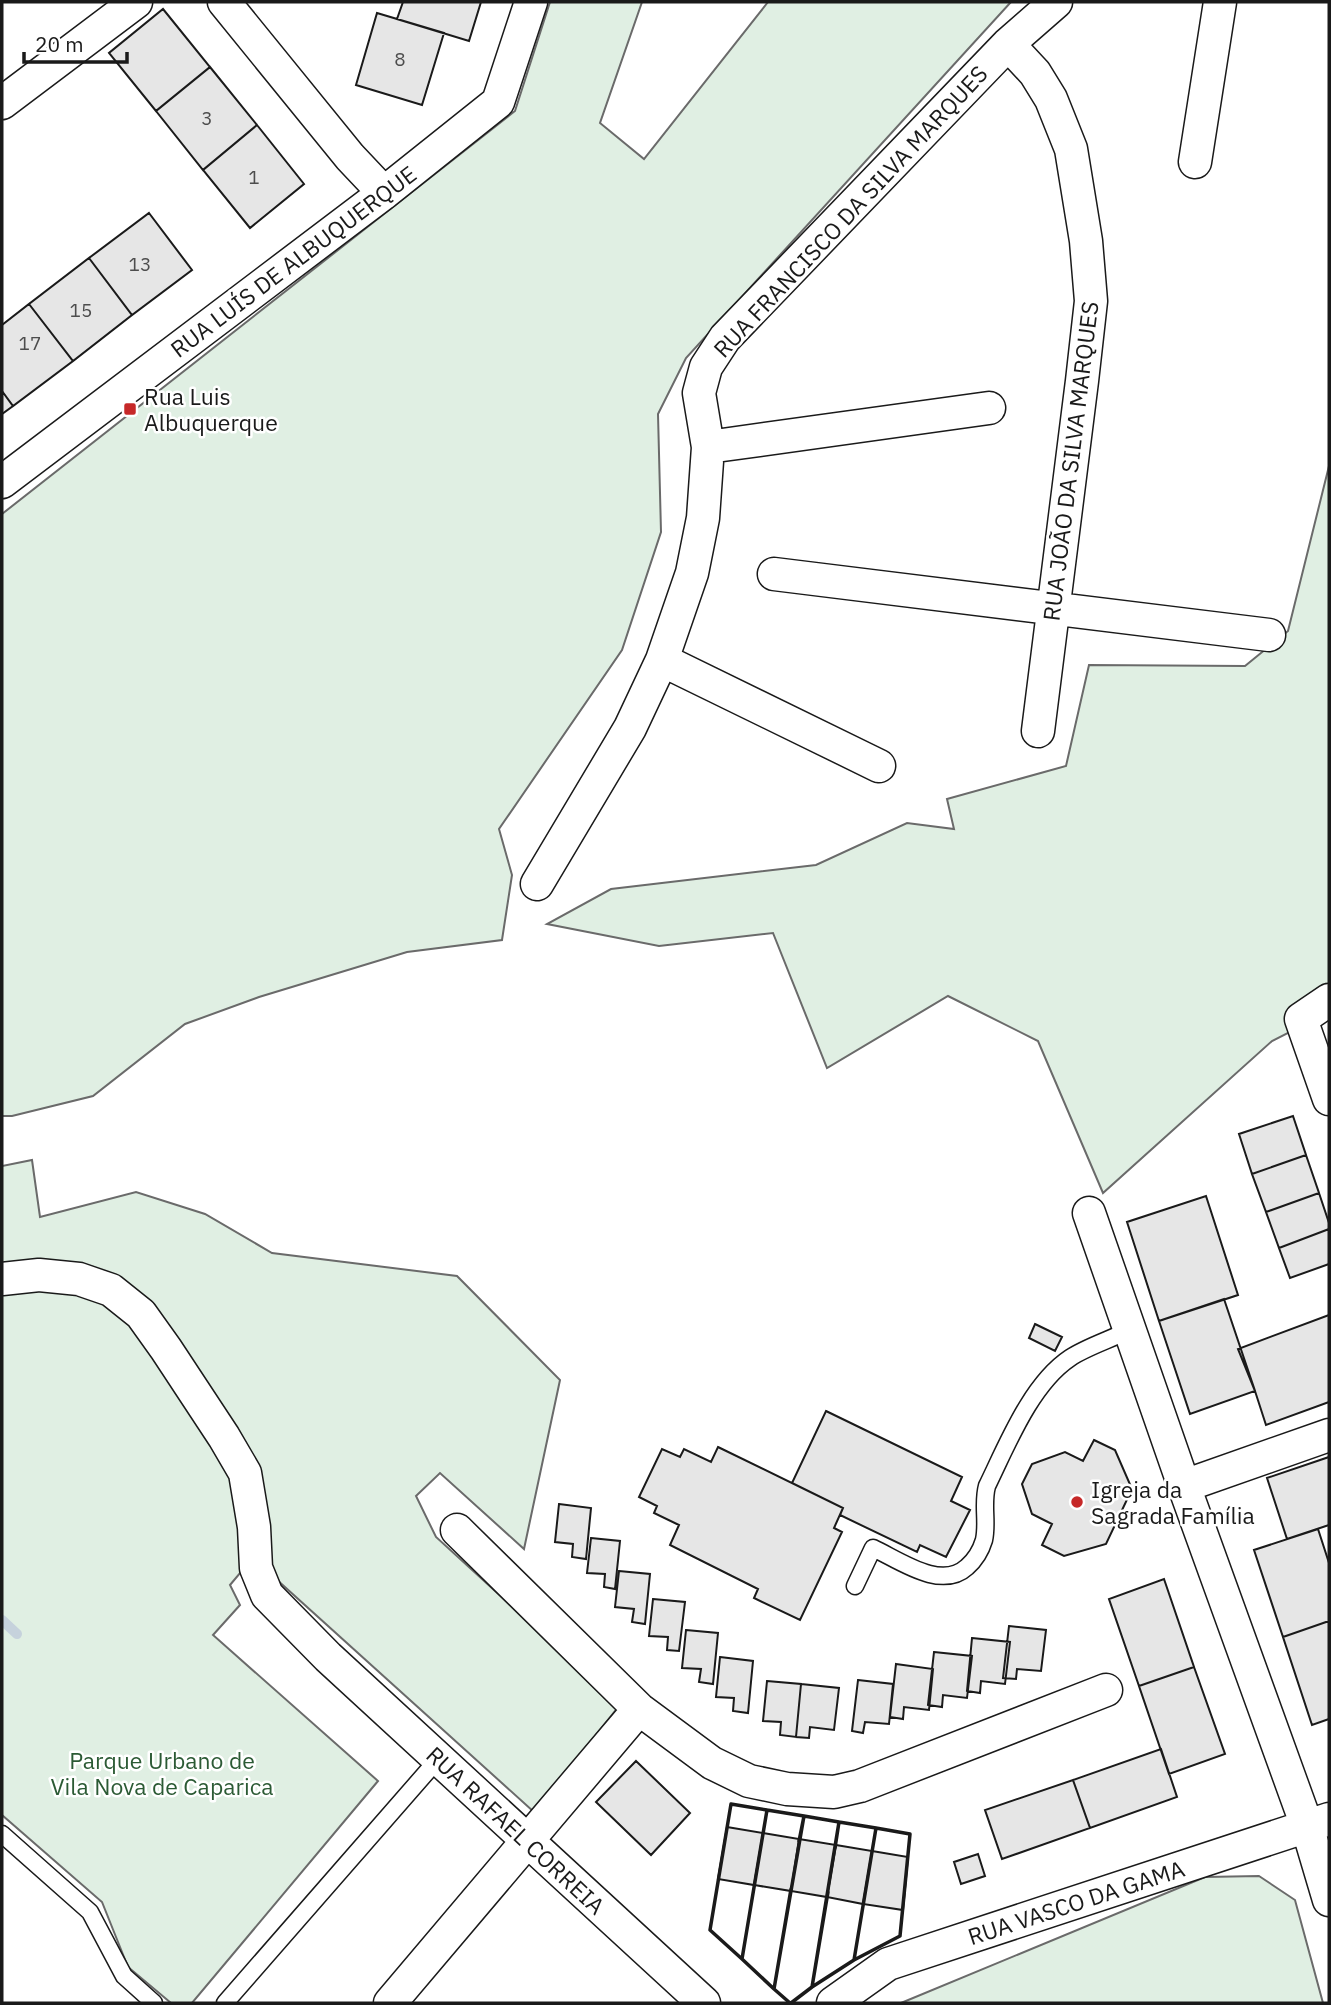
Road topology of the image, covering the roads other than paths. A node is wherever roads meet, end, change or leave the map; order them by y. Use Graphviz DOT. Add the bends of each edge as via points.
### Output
graph roads {
  1 [pos="136,2"];
  2 [pos="224,2"];
  3 [pos="531,2"];
  4 [pos="1056,2"];
  5 [pos="1220,2"];
  6 [pos="1008,44"];
  7 [pos="2,103"];
  8 [pos="1195,162"];
  9 [pos="384,193"];
  10 [pos="989,408"];
  11 [pos="708,447"];
  12 [pos="2,482"];
  13 [pos="774,574"];
  14 [pos="1054,608"];
  15 [pos="1269,635"];
  16 [pos="662,660"];
  17 [pos="1038,731"];
  18 [pos="879,765"];
  19 [pos="537,884"];
  20 [pos="1329,1000"];
  21 [pos="1329,1099"];
  22 [pos="1089,1213"];
  23 [pos="2,1279"];
  24 [pos="1129,1330"];
  25 [pos="1329,1435"];
  26 [pos="1184,1486"];
  27 [pos="457,1530"];
  28 [pos="855,1586"];
  29 [pos="1105,1689"];
  30 [pos="639,1709"];
  31 [pos="439,1758"];
  32 [pos="1318,1823"];
  33 [pos="2,1834"];
  34 [pos="527,1841"];
  35 [pos="1329,1900"];
  36 [pos="154,2003"];
  37 [pos="225,2003"];
  38 [pos="390,2003"];
  39 [pos="704,2003"];
  40 [pos="833,2003"];
  1 -- 7 [label="street"];
  2 -- 9 [label="street"];
  3 -- 9 [label="street, RUA LUÍS DE ALBUQUERQUE" via="498,102"];
  4 -- 6 [label="street, RUA FRANCISCO DA SILVA MARQUES"];
  5 -- 8 [label="street"];
  6 -- 11 [label="street, RUA FRANCISCO DA SILVA MARQUES" via="725,338 706,367 699,393"];
  6 -- 14 [label="street, RUA JOÃO DA SILVA MARQUES" via="1051,99 1071,149 1091,301"];
  9 -- 12 [label="street, RUA LUÍS DE ALBUQUERQUE"];
  10 -- 11 [label="street"];
  11 -- 16 [label="street" via="703,518 692,573"];
  13 -- 14 [label="street"];
  14 -- 15 [label="street"];
  14 -- 17 [label="street, RUA JOÃO DA SILVA MARQUES"];
  16 -- 18 [label="street"];
  16 -- 19 [label="street" via="631,728"];
  20 -- 21 [label="street" via="1301,1019"];
  22 -- 24 [label="street"];
  23 -- 31 [label="street, RUA RAFAEL CORREIA" via="39,1275 79,1279 111,1290 141,1314 245,1473 257,1568 267,1595"];
  24 -- 26 [label="street"];
  24 -- 28 [label="lane" via="1070,1358 1033,1398 987,1486 984,1540 972,1563 962,1572 940,1577 873,1548"];
  25 -- 26 [label="street"];
  26 -- 32 [label="street"];
  27 -- 30 [label="street"];
  29 -- 30 [label="street" via="860,1786 834,1792 787,1790 749,1781 712,1763"];
  30 -- 34 [label="street"];
  31 -- 34 [label="street, RUA RAFAEL CORREIA"];
  31 -- 37 [label="lane"];
  32 -- 35 [label="street"];
  32 -- 40 [label="street, RUA VASCO DA GAMA" via="888,1964"];
  33 -- 36 [label="lane" via="90,1912 124,1976"];
  34 -- 38 [label="street"];
  34 -- 39 [label="street, RUA RAFAEL CORREIA"];
}
